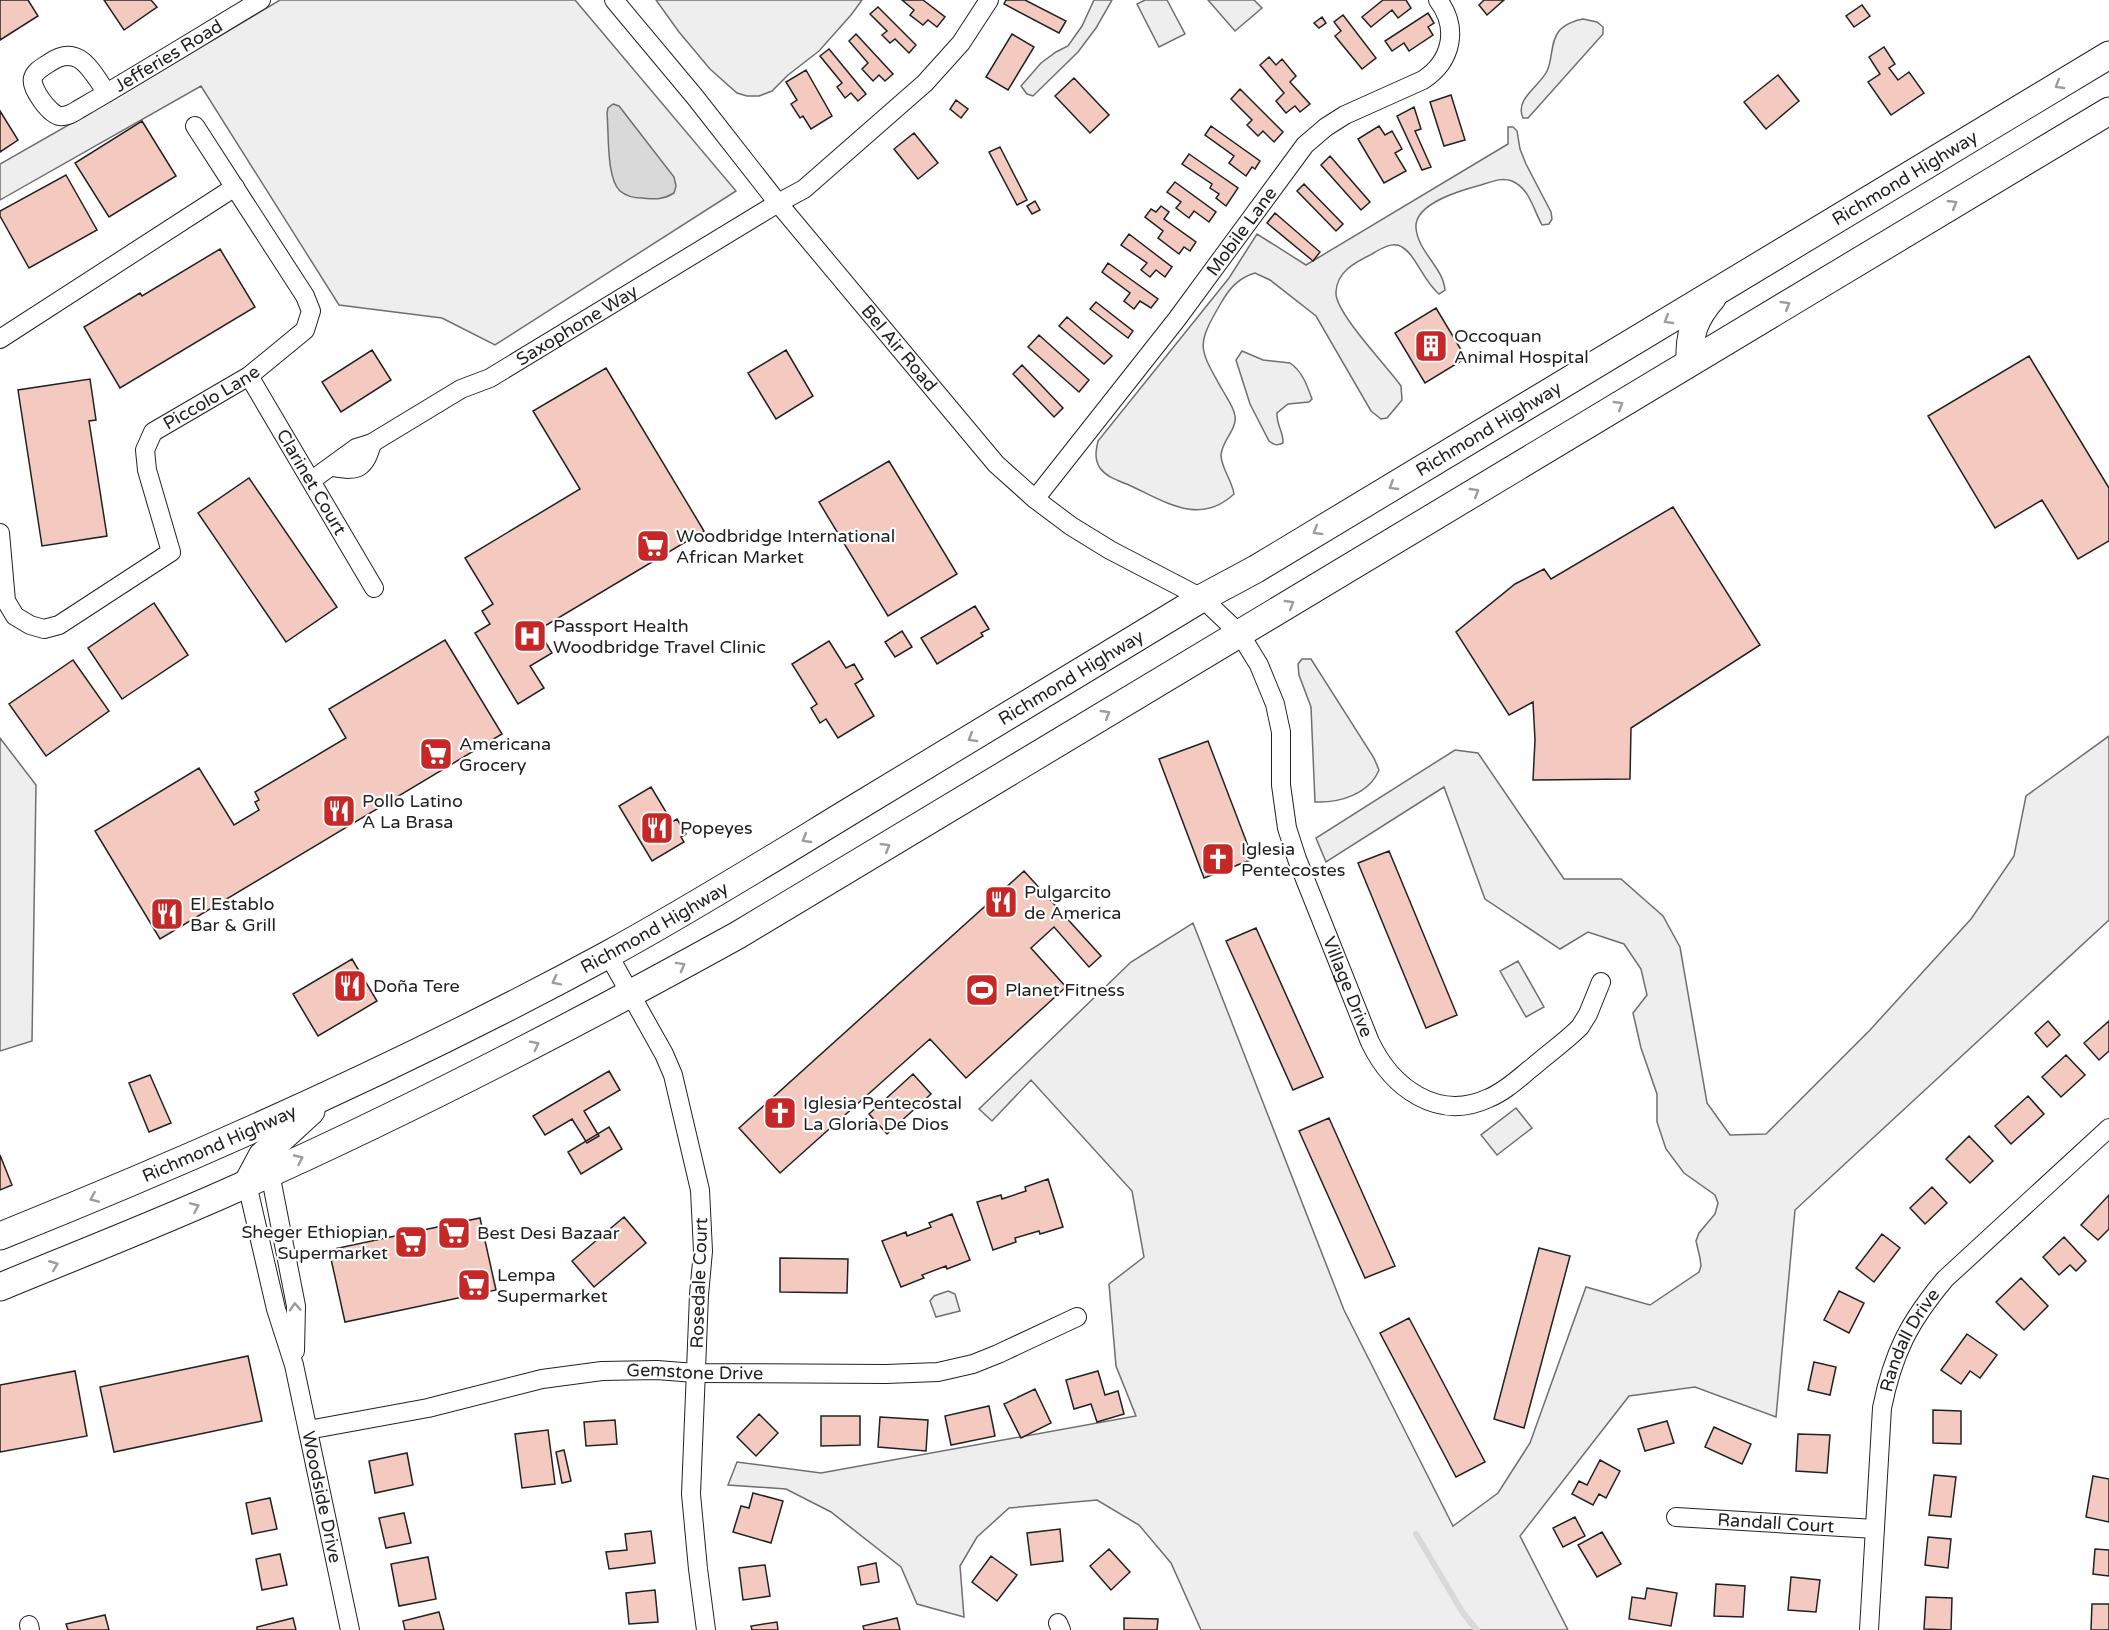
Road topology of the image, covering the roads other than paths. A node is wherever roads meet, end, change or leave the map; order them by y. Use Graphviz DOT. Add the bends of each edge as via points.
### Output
graph roads {
  1 [pos="261,0"];
  2 [pos="615,0"];
  3 [pos="988,0"];
  4 [pos="1438,0"];
  5 [pos="2109,55"];
  6 [pos="107,93"];
  7 [pos="2109,111"];
  8 [pos="195,126"];
  9 [pos="235,187"];
  10 [pos="778,203"];
  11 [pos="1718,290"];
  12 [pos="0,339"];
  13 [pos="1690,362"];
  14 [pos="249,376"];
  15 [pos="312,480"];
  16 [pos="1035,499"];
  17 [pos="0,533"];
  18 [pos="374,588"];
  19 [pos="1202,598"];
  20 [pos="1240,634"];
  21 [pos="608,954"];
  22 [pos="1601,982"];
  23 [pos="630,994"];
  24 [pos="335,1091"];
  25 [pos="2109,1128"];
  26 [pos="258,1179"];
  27 [pos="0,1236"];
  28 [pos="0,1287"];
  29 [pos="1077,1317"];
  30 [pos="294,1365"];
  31 [pos="695,1373"];
  32 [pos="308,1430"];
  33 [pos="1676,1517"];
  34 [pos="1875,1529"];
  35 [pos="350,1630"];
  36 [pos="706,1630"];
  37 [pos="1869,1630"];
  1 -- 6 [label="street, Jefferies Road"];
  2 -- 10 [label="street, Bel Air Road"];
  3 -- 10 [label="street" via="961,43 925,83 804,189"];
  4 -- 16 [label="street, Mobile Lane" via="1450,20 1449,50 1444,61 1423,80 1344,115 1305,145 1177,319"];
  5 -- 11 [label="main road, Richmond Highway, one-way"];
  13 -- 7 [label="main road, one-way"];
  8 -- 9 [label="street, Piccolo Lane"];
  9 -- 12 [label="street"];
  9 -- 14 [label="street, Piccolo Lane" via="311,311 305,330"];
  10 -- 15 [label="street, Saxophone Way" via="490,378 461,388 372,443 356,448"];
  10 -- 16 [label="street, Bel Air Road" via="985,452"];
  11 -- 13 [label="main road" via="1694,324 1689,342"];
  11 -- 19 [label="main road, Richmond Highway, one-way"];
  20 -- 13 [label="main road, one-way"];
  14 -- 15 [label="street, Clarinet Court"];
  14 -- 17 [label="street, Piccolo Lane" via="153,432 145,450 147,470 171,552 58,625 44,629 15,616 6,601"];
  15 -- 18 [label="street, Clarinet Court"];
  16 -- 19 [label="street, Bel Air Road" via="1110,550"];
  19 -- 20 [label="street, Bel Air Road"];
  19 -- 21 [label="main road, Richmond Highway, one-way" via="743,877"];
  20 -- 22 [label="street, Village Drive" via="1259,665 1275,704 1281,732 1281,785 1287,828 1297,860 1370,1042 1397,1082 1422,1098 1447,1105 1490,1098 1580,1027"];
  23 -- 20 [label="main road, one-way" via="874,855"];
  21 -- 23 [label="street, Rosedale Court"];
  21 -- 24 [label="main road, Richmond Highway, one-way"];
  26 -- 23 [label="main road, one-way" via="449,1088"];
  23 -- 31 [label="street, Rosedale Court" via="673,1075 700,1190 703,1251"];
  24 -- 26 [label="main road" via="267,1150 256,1163"];
  24 -- 27 [label="main road, Richmond Highway, one-way" via="190,1158"];
  25 -- 34 [label="street, Randall Drive" via="1945,1279 1910,1325 1888,1377 1882,1408"];
  28 -- 26 [label="main road, one-way"];
  26 -- 30 [label="street, Woodside Drive" via="276,1309"];
  30 -- 26 [label="street, Woodside Drive, one-way" via="296,1305"];
  29 -- 31 [label="street, Gemstone Drive" via="973,1364 938,1372"];
  30 -- 32 [label="street, Woodside Drive"];
  31 -- 32 [label="street, Gemstone Drive" via="602,1371 542,1379 428,1408"];
  31 -- 36 [label="street, Rosedale Court" via="691,1494"];
  32 -- 35 [label="street, Woodside Drive"];
  33 -- 34 [label="street, Randall Court"];
  34 -- 37 [label="street, Randall Drive"];
}
